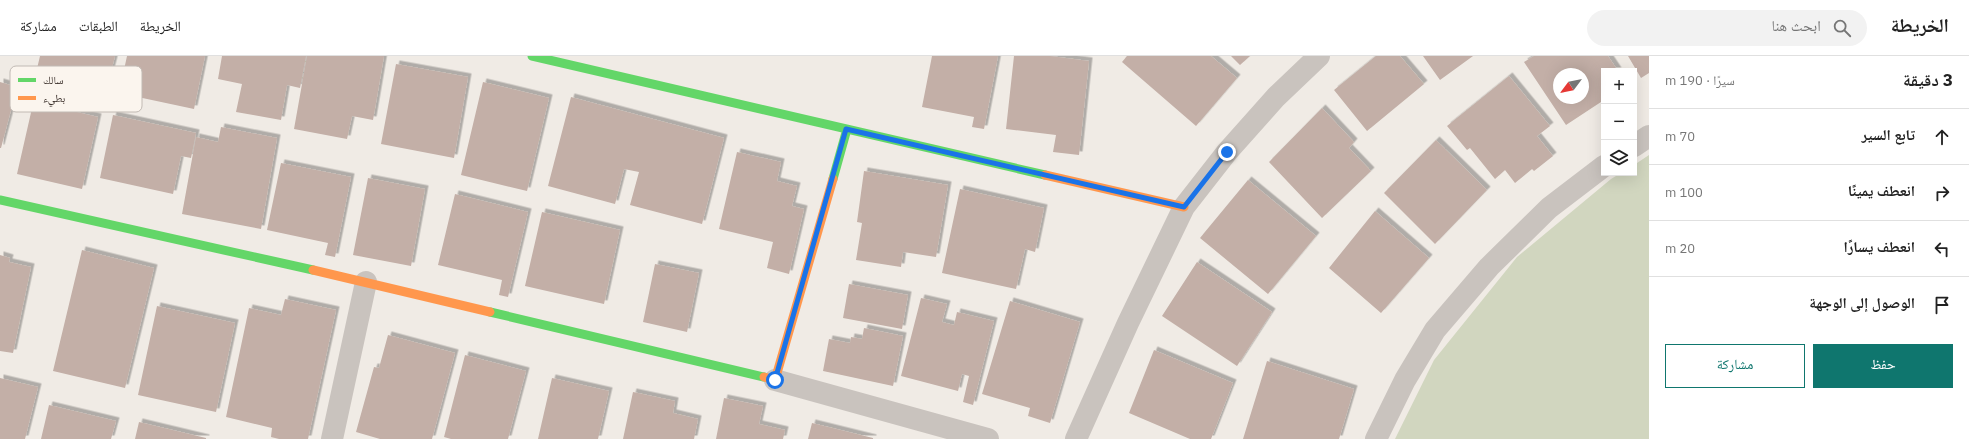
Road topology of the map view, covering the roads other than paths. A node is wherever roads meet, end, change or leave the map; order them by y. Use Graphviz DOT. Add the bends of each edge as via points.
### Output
graph roads {
  1 [pos="532,56"];
  2 [pos="1319,56"];
  3 [pos="846,129"];
  4 [pos="1649,136"];
  5 [pos="1637,144"];
  6 [pos="1601,168"];
  7 [pos="0,200"];
  8 [pos="1184,207"];
  9 [pos="366,282"];
  10 [pos="775,380"];
  11 [pos="332,439"];
  12 [pos="988,439"];
  13 [pos="1076,439"];
  14 [pos="1376,439"];
  1 -- 3 [label="street"];
  2 -- 8 [label="street" via="1276,97 1227,152"];
  3 -- 8 [label="street"];
  3 -- 10 [label="street"];
  4 -- 5 [label="street"];
  6 -- 14 [label="street" via="1549,208 1489,267 1435,330 1405,380"];
  7 -- 9 [label="street"];
  8 -- 13 [label="street"];
  9 -- 10 [label="street"];
  9 -- 11 [label="street"];
  10 -- 12 [label="street"];
}
